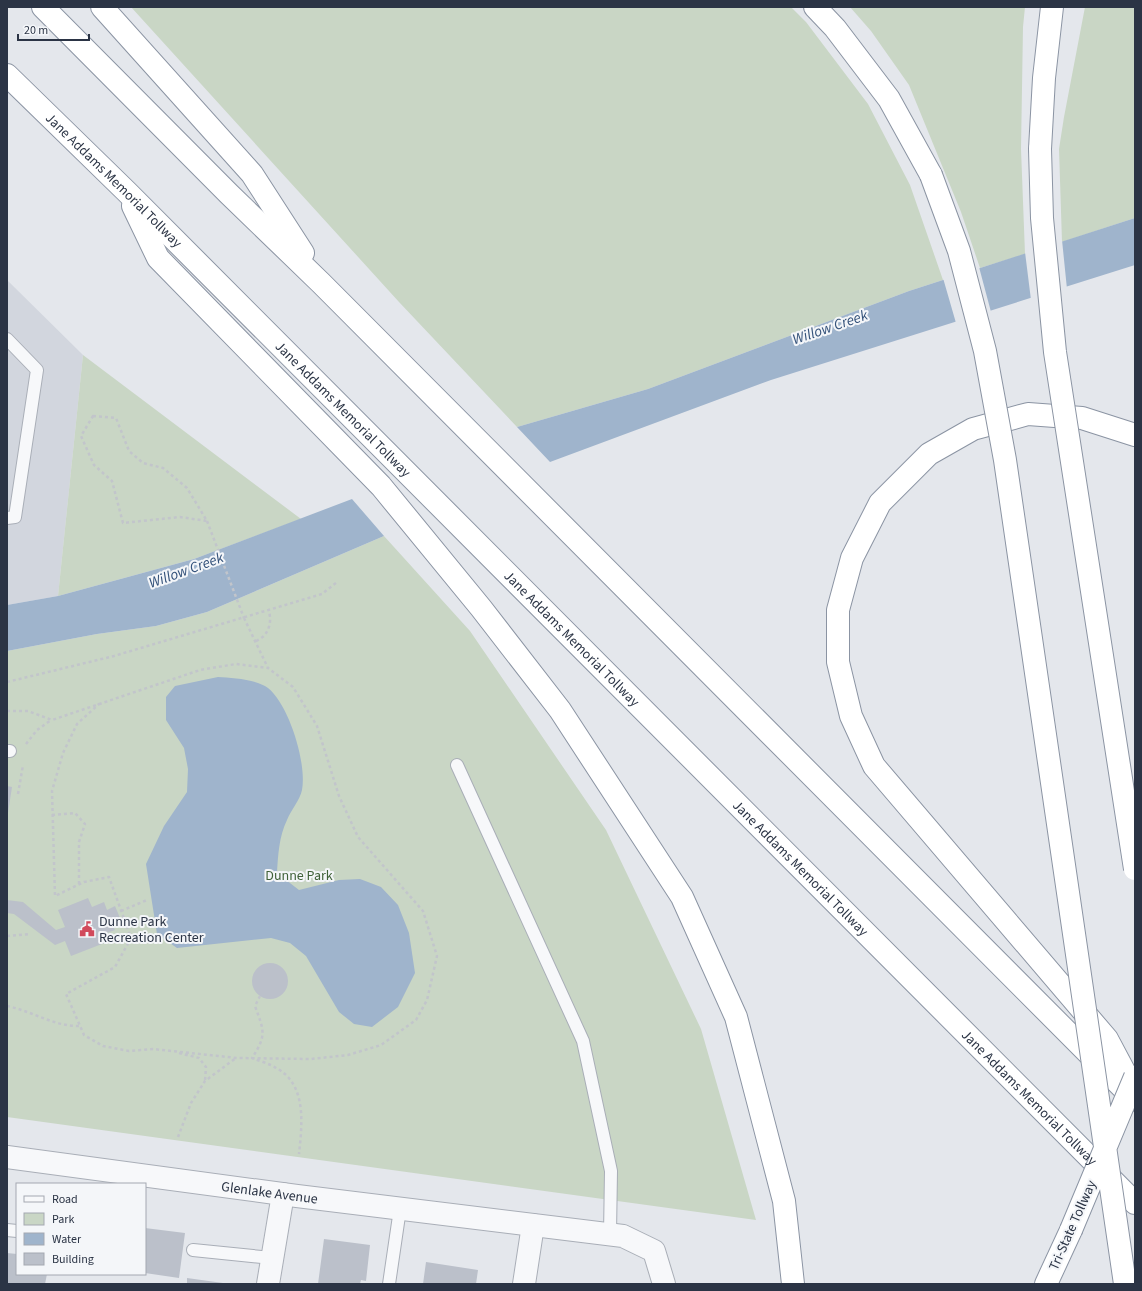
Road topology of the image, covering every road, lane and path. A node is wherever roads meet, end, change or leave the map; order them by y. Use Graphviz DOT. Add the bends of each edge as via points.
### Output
graph roads {
  1 [pos="43,7"];
  2 [pos="102,7"];
  3 [pos="815,7"];
  4 [pos="1052,7"];
  5 [pos="7,75"];
  6 [pos="127,192"];
  7 [pos="322,283"];
  8 [pos="7,339"];
  9 [pos="1135,435"];
  10 [pos="7,518"];
  11 [pos="207,521"];
  12 [pos="337,582"];
  13 [pos="268,609"];
  14 [pos="256,641"];
  15 [pos="268,668"];
  16 [pos="7,682"];
  17 [pos="99,704"];
  18 [pos="7,711"];
  19 [pos="457,765"];
  20 [pos="52,814"];
  21 [pos="1135,869"];
  22 [pos="79,885"];
  23 [pos="147,900"];
  24 [pos="121,911"];
  25 [pos="30,934"];
  26 [pos="7,936"];
  27 [pos="260,996"];
  28 [pos="7,1006"];
  29 [pos="80,1026"];
  30 [pos="171,1051"];
  31 [pos="237,1058"];
  32 [pos="252,1058"];
  33 [pos="1135,1077"];
  34 [pos="205,1081"];
  35 [pos="1135,1091"];
  36 [pos="1135,1100"];
  37 [pos="178,1137"];
  38 [pos="299,1154"];
  39 [pos="7,1157"];
  40 [pos="283,1194"];
  41 [pos="1135,1203"];
  42 [pos="400,1209"];
  43 [pos="533,1225"];
  44 [pos="610,1234"];
  45 [pos="192,1250"];
  46 [pos="272,1258"];
  47 [pos="268,1284"];
  48 [pos="389,1284"];
  49 [pos="524,1284"];
  50 [pos="664,1284"];
  51 [pos="793,1284"];
  52 [pos="1046,1284"];
  53 [pos="1126,1284"];
  1 -- 7 [label="highway" via="229,194"];
  2 -- 7 [label="highway" via="252,174"];
  3 -- 53 [label="highway, bridge" via="835,28 889,99 931,175 961,258 985,351 1006,460"];
  4 -- 21 [label="highway, bridge" via="1040,149 1042,218 1055,352"];
  5 -- 6 [label="highway, Jane Addams Memorial Tollway"];
  6 -- 41 [label="highway, Jane Addams Memorial Tollway"];
  6 -- 51 [label="highway" via="158,258 381,486 481,608 560,710 682,897 736,1017 784,1201"];
  7 -- 36 [label="highway"];
  8 -- 10 [label="lane" via="38,370 15,517"];
  9 -- 35 [label="highway" via="1082,418 1028,414 973,428 929,454 880,503 852,558 838,610 838,662 851,716 874,766 1107,1040"];
  11 -- 11 [label="path" via="180,517 123,523 112,481 94,465 81,436 93,416 116,418 128,451 143,463 163,468 187,488"];
  11 -- 14 [label="path, bridge" via="244,618"];
  12 -- 13 [label="path" via="322,594"];
  13 -- 14 [label="path" via="272,617 267,634"];
  13 -- 16 [label="path" via="114,656"];
  14 -- 15 [label="path"];
  15 -- 17 [label="path" via="236,664 200,670"];
  15 -- 32 [label="path" via="293,687 317,726 339,796 358,837 423,911 437,956 427,1000 416,1020 381,1045 348,1055 318,1058"];
  17 -- 18 [label="path" via="52,720 28,710"];
  17 -- 20 [label="path" via="77,724 63,753 52,791"];
  19 -- 44 [label="lane" via="583,1041 611,1171"];
  20 -- 22 [label="path" via="75,813 85,824 79,842"];
  20 -- 22 [label="path" via="55,896"];
  22 -- 24 [label="path" via="109,878"];
  23 -- 24 [label="path"];
  24 -- 29 [label="path" via="131,938 115,966 66,994"];
  25 -- 26 [label="path"];
  27 -- 32 [label="path" via="255,1006 262,1025 262,1042"];
  28 -- 29 [label="path" via="19,1008 66,1027"];
  29 -- 30 [label="path" via="84,1036 103,1046 129,1051"];
  30 -- 31 [label="path"];
  30 -- 34 [label="path" via="199,1058 206,1068"];
  31 -- 32 [label="path"];
  31 -- 34 [label="path"];
  32 -- 38 [label="path" via="278,1069 295,1085 303,1118"];
  33 -- 52 [label="highway, Tri-State Tollway, bridge"];
  34 -- 37 [label="path" via="191,1103"];
  39 -- 40 [label="street, Glenlake Avenue"];
  40 -- 42 [label="street, Glenlake Avenue"];
  40 -- 46 [label="street"];
  42 -- 43 [label="street, Glenlake Avenue"];
  42 -- 48 [label="lane"];
  43 -- 44 [label="street, Glenlake Avenue"];
  43 -- 49 [label="street"];
  44 -- 50 [label="street, Glenlake Avenue" via="623,1236 654,1251"];
  45 -- 46 [label="lane"];
  46 -- 47 [label="street"];
}
